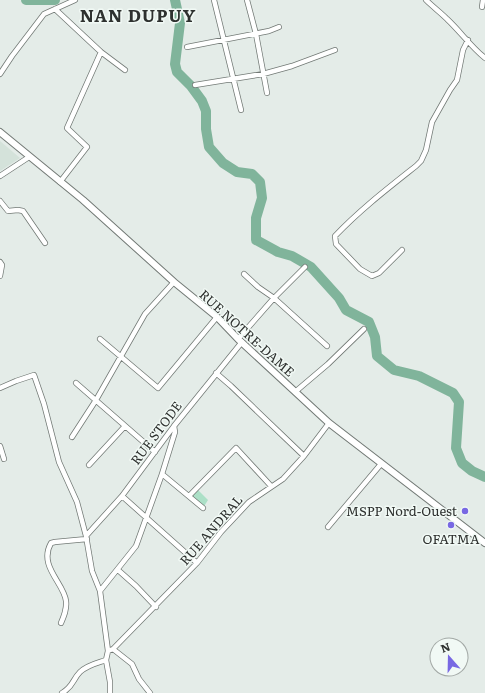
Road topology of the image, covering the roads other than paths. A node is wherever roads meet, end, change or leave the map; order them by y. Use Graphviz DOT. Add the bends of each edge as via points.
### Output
graph roads {
  1 [pos="75,0"];
  2 [pos="214,0"];
  3 [pos="247,0"];
  4 [pos="426,0"];
  5 [pos="483,0"];
  6 [pos="482,7"];
  7 [pos="55,9"];
  8 [pos="279,27"];
  9 [pos="256,34"];
  10 [pos="224,40"];
  11 [pos="468,40"];
  12 [pos="187,47"];
  13 [pos="335,50"];
  14 [pos="101,52"];
  15 [pos="485,58"];
  16 [pos="125,70"];
  17 [pos="0,74"];
  18 [pos="263,74"];
  19 [pos="233,80"];
  20 [pos="195,84"];
  21 [pos="267,92"];
  22 [pos="241,110"];
  23 [pos="0,132"];
  24 [pos="29,157"];
  25 [pos="0,176"];
  26 [pos="60,182"];
  27 [pos="0,201"];
  28 [pos="46,243"];
  29 [pos="402,250"];
  30 [pos="0,262"];
  31 [pos="305,267"];
  32 [pos="244,274"];
  33 [pos="0,276"];
  34 [pos="174,282"];
  35 [pos="274,298"];
  36 [pos="217,317"];
  37 [pos="364,329"];
  38 [pos="100,338"];
  39 [pos="240,341"];
  40 [pos="327,346"];
  41 [pos="121,356"];
  42 [pos="216,373"];
  43 [pos="76,383"];
  44 [pos="0,388"];
  45 [pos="295,392"];
  46 [pos="96,400"];
  47 [pos="329,423"];
  48 [pos="125,426"];
  49 [pos="174,426"];
  50 [pos="72,437"];
  51 [pos="0,446"];
  52 [pos="155,452"];
  53 [pos="304,456"];
  54 [pos="4,459"];
  55 [pos="381,464"];
  56 [pos="90,465"];
  57 [pos="162,474"];
  58 [pos="271,486"];
  59 [pos="122,496"];
  60 [pos="189,496"];
  61 [pos="203,508"];
  62 [pos="146,518"];
  63 [pos="328,527"];
  64 [pos="86,537"];
  65 [pos="485,542"];
  66 [pos="197,563"];
  67 [pos="118,570"];
  68 [pos="100,591"];
  69 [pos="156,607"];
  70 [pos="62,623"];
  71 [pos="111,650"];
  72 [pos="106,660"];
  73 [pos="70,691"];
  74 [pos="62,693"];
  75 [pos="110,693"];
  76 [pos="150,693"];
  1 -- 7 [label="street"];
  2 -- 10 [label="street"];
  3 -- 9 [label="street"];
  4 -- 11 [label="street"];
  5 -- 6 [label="street"];
  7 -- 14 [label="street"];
  7 -- 17 [label="street" via="44,14"];
  8 -- 9 [label="street"];
  9 -- 10 [label="street"];
  9 -- 18 [label="street"];
  10 -- 12 [label="street"];
  10 -- 19 [label="street"];
  11 -- 15 [label="street"];
  11 -- 29 [label="street" via="463,50 458,80 432,122 426,150 421,160 370,202 334,239 360,269 372,276 379,273"];
  13 -- 18 [label="street"];
  14 -- 16 [label="street"];
  14 -- 26 [label="street" via="67,128 87,147"];
  18 -- 19 [label="street"];
  18 -- 21 [label="street"];
  19 -- 20 [label="street"];
  19 -- 22 [label="street"];
  23 -- 24 [label="street, RUE NOTRE-DAME"];
  24 -- 25 [label="street"];
  24 -- 26 [label="street, RUE NOTRE-DAME"];
  26 -- 34 [label="street, RUE NOTRE-DAME"];
  27 -- 28 [label="street" via="8,211 23,211"];
  30 -- 33 [label="street"];
  31 -- 35 [label="street, RUE STODE"];
  32 -- 35 [label="street"];
  34 -- 36 [label="street, RUE NOTRE-DAME"];
  34 -- 41 [label="street" via="145,314"];
  35 -- 39 [label="street, RUE STODE"];
  35 -- 40 [label="street"];
  36 -- 39 [label="street, RUE NOTRE-DAME"];
  36 -- 41 [label="street" via="158,388"];
  37 -- 45 [label="street"];
  38 -- 41 [label="street"];
  39 -- 42 [label="street, RUE STODE"];
  39 -- 45 [label="street, RUE NOTRE-DAME"];
  41 -- 46 [label="street"];
  42 -- 49 [label="street, RUE STODE"];
  42 -- 53 [label="street"];
  43 -- 46 [label="street"];
  44 -- 64 [label="street" via="34,375 59,462 77,502"];
  45 -- 47 [label="street, RUE NOTRE-DAME"];
  46 -- 48 [label="street"];
  46 -- 50 [label="street"];
  47 -- 53 [label="street, RUE ANDRAL"];
  47 -- 55 [label="street, RUE NOTRE-DAME"];
  48 -- 52 [label="street"];
  48 -- 56 [label="street"];
  49 -- 52 [label="street, RUE STODE"];
  49 -- 57 [label="street" via="175,432"];
  51 -- 54 [label="street"];
  52 -- 59 [label="street, RUE STODE"];
  53 -- 58 [label="street, RUE ANDRAL" via="283,479"];
  55 -- 63 [label="street"];
  55 -- 65 [label="street, RUE NOTRE-DAME"];
  57 -- 60 [label="street"];
  57 -- 62 [label="street"];
  58 -- 60 [label="street" via="236,448"];
  58 -- 66 [label="street, RUE ANDRAL" via="249,502"];
  59 -- 62 [label="street"];
  59 -- 64 [label="street, RUE STODE"];
  60 -- 61 [label="street"];
  62 -- 66 [label="street"];
  62 -- 67 [label="street" via="136,546"];
  64 -- 68 [label="street" via="92,572"];
  64 -- 70 [label="street" via="51,543 49,547 48,557 53,575 66,600"];
  66 -- 69 [label="street, RUE ANDRAL"];
  67 -- 68 [label="street"];
  67 -- 69 [label="street"];
  68 -- 71 [label="street"];
  69 -- 71 [label="street, RUE ANDRAL"];
  71 -- 72 [label="street"];
  71 -- 76 [label="street" via="132,664"];
  72 -- 73 [label="street" via="91,664 80,672"];
  72 -- 75 [label="street"];
  73 -- 74 [label="street"];
}
